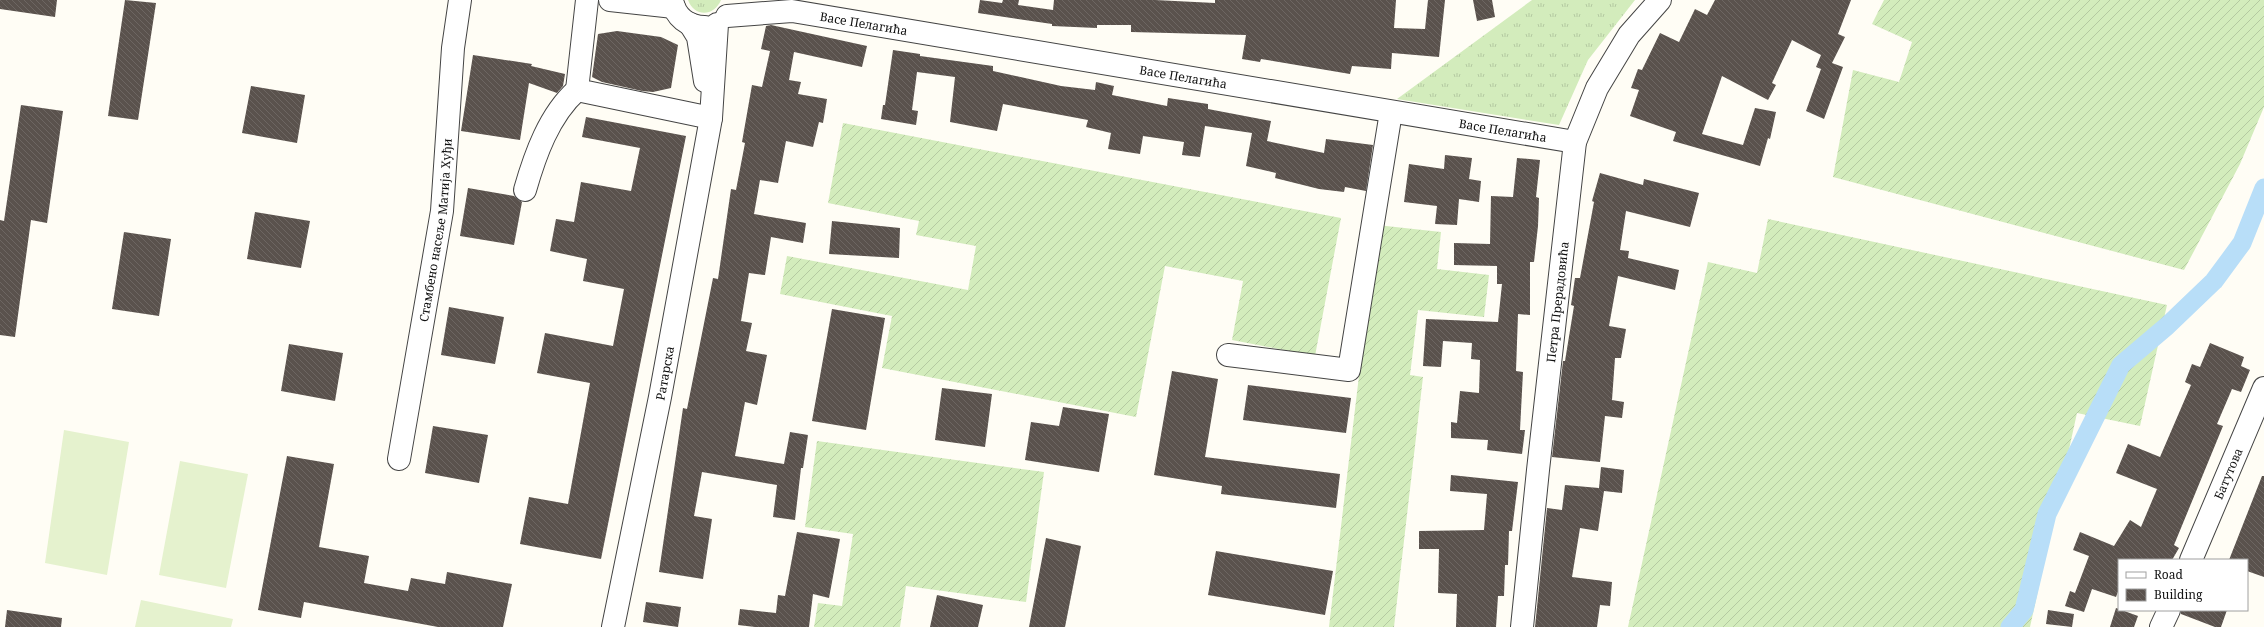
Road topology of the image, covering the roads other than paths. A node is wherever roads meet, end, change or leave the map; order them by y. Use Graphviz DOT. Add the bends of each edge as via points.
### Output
graph roads {
  1 [pos="460,0"];
  2 [pos="587,0"];
  3 [pos="610,0"];
  4 [pos="771,0"];
  5 [pos="1660,0"];
  6 [pos="673,4"];
  7 [pos="792,11"];
  8 [pos="726,13"];
  9 [pos="690,24"];
  10 [pos="577,90"];
  11 [pos="1391,112"];
  12 [pos="711,118"];
  13 [pos="1575,142"];
  14 [pos="525,190"];
  15 [pos="1228,355"];
  16 [pos="2264,388"];
  17 [pos="399,459"];
  18 [pos="2191,559"];
  19 [pos="2169,611"];
  20 [pos="613,627"];
  21 [pos="1522,627"];
  22 [pos="2161,627"];
  1 -- 17 [label="street, Стамбено насеље Матија Хуђи" via="453,48 442,211"];
  2 -- 10 [label="street"];
  3 -- 6 [label="street"];
  4 -- 7 [label="street, Васе Пелагића"];
  5 -- 13 [label="street, Петра Прерадовића" via="1629,35 1597,88"];
  6 -- 9 [label="street, Ратарска" via="681,17"];
  7 -- 8 [label="street, Васе Пелагића"];
  7 -- 11 [label="street, Васе Пелагића"];
  8 -- 9 [label="street, Васе Пелагића" via="706,27"];
  8 -- 12 [label="street, Ратарска"];
  9 -- 12 [label="street, Ратарска" via="698,37"];
  10 -- 12 [label="street"];
  10 -- 14 [label="street" via="558,114 535,154"];
  11 -- 13 [label="street, Васе Пелагића"];
  11 -- 15 [label="street" via="1348,370"];
  12 -- 20 [label="street, Ратарска" via="660,397"];
  13 -- 21 [label="street, Петра Прерадовића"];
  16 -- 18 [label="street, Батутова"];
  19 -- 22 [label="street"];
}
